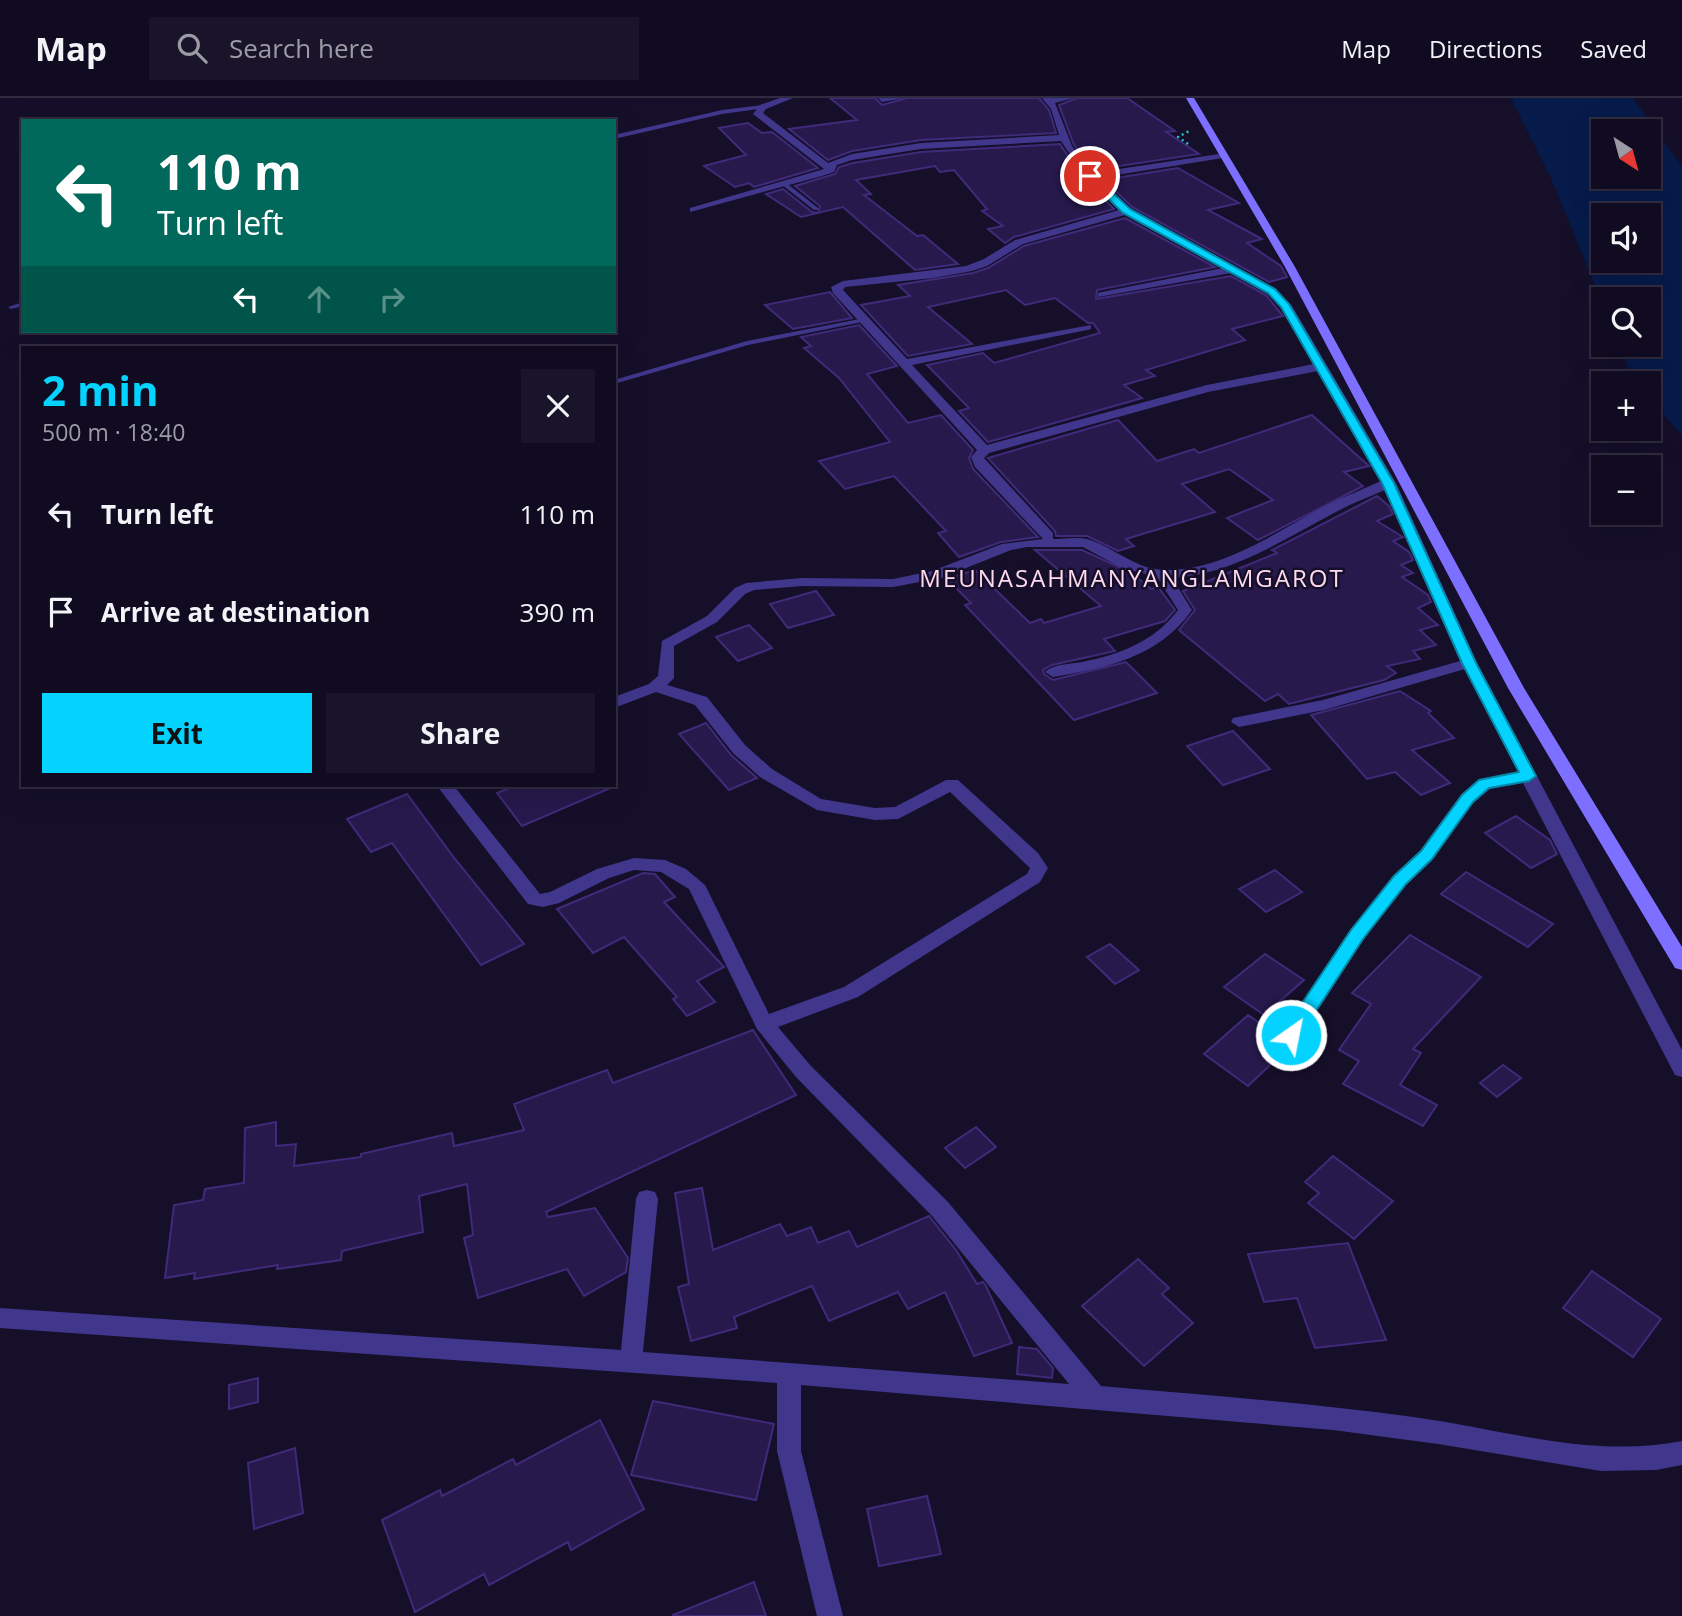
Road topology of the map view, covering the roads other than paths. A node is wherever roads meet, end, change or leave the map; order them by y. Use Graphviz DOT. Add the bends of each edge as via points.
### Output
graph roads {
  1 [pos="789,98"];
  2 [pos="900,98"];
  3 [pos="1070,98"];
  4 [pos="1190,98"];
  5 [pos="882,99"];
  6 [pos="1049,100"];
  7 [pos="763,107"];
  8 [pos="616,137"];
  9 [pos="1063,138"];
  10 [pos="1223,155"];
  11 [pos="831,170"];
  12 [pos="1090,176"];
  13 [pos="783,183"];
  14 [pos="694,209"];
  15 [pos="816,209"];
  16 [pos="1126,211"];
  17 [pos="1231,270"];
  18 [pos="1102,295"];
  19 [pos="21,304"];
  20 [pos="11,307"];
  21 [pos="866,320"];
  22 [pos="1087,327"];
  23 [pos="907,363"];
  24 [pos="1319,367"];
  25 [pos="616,381"];
  26 [pos="984,450"];
  27 [pos="1388,483"];
  28 [pos="1048,536"];
  29 [pos="1162,574"];
  30 [pos="1469,663"];
  31 [pos="1053,671"];
  32 [pos="655,687"];
  33 [pos="616,702"];
  34 [pos="1238,722"];
  35 [pos="1529,776"];
  36 [pos="446,787"];
  37 [pos="1682,963"];
  38 [pos="764,1024"];
  39 [pos="1291,1035"];
  40 [pos="1682,1069"];
  41 [pos="647,1199"];
  42 [pos="0,1318"];
  43 [pos="631,1361"];
  44 [pos="789,1375"];
  45 [pos="1094,1396"];
  46 [pos="1682,1453"];
  47 [pos="830,1616"];
  1 -- 7 [label="street"];
  2 -- 5 [label="street"];
  3 -- 6 [label="street"];
  4 -- 10 [label="street"];
  6 -- 9 [label="street"];
  7 -- 8 [label="lane"];
  7 -- 11 [label="street" via="758,114"];
  9 -- 11 [label="street" via="936,143 839,160 831,164"];
  9 -- 12 [label="street"];
  10 -- 12 [label="street"];
  10 -- 37 [label="street" via="1324,328 1516,688"];
  11 -- 13 [label="street"];
  12 -- 16 [label="street"];
  13 -- 14 [label="street"];
  13 -- 15 [label="lane"];
  16 -- 17 [label="street"];
  16 -- 21 [label="street" via="1019,242 963,269 838,286"];
  17 -- 18 [label="street"];
  17 -- 24 [label="street" via="1276,294"];
  19 -- 20 [label="lane"];
  21 -- 23 [label="street"];
  21 -- 25 [label="lane" via="747,343"];
  22 -- 23 [label="street"];
  23 -- 26 [label="street"];
  24 -- 26 [label="street" via="1207,389"];
  24 -- 27 [label="street"];
  26 -- 28 [label="street" via="977,457 979,464"];
  27 -- 29 [label="street" via="1232,560"];
  27 -- 30 [label="street"];
  29 -- 31 [label="street" via="1185,610 1171,628 1156,641 1093,665"];
  29 -- 32 [label="street" via="1127,565 1086,543 1027,543 936,575 893,583 751,586 712,619 667,644 666,678"];
  30 -- 34 [label="street" via="1324,705"];
  30 -- 35 [label="street"];
  32 -- 33 [label="street"];
  32 -- 38 [label="street" via="701,701 766,774 817,804 875,814 898,813 952,784 1039,868 1034,878 861,986"];
  35 -- 39 [label="street" via="1485,784 1467,799 1426,855 1357,934"];
  35 -- 40 [label="street"];
  36 -- 38 [label="street" via="528,895 541,901 638,864 657,862 677,868 696,885"];
  38 -- 45 [label="street" via="811,1080 932,1200"];
  41 -- 43 [label="street"];
  42 -- 43 [label="street"];
  43 -- 44 [label="street"];
  44 -- 45 [label="street"];
  44 -- 47 [label="street" via="789,1451"];
  45 -- 46 [label="street" via="1319,1417 1569,1454 1655,1461"];
}
